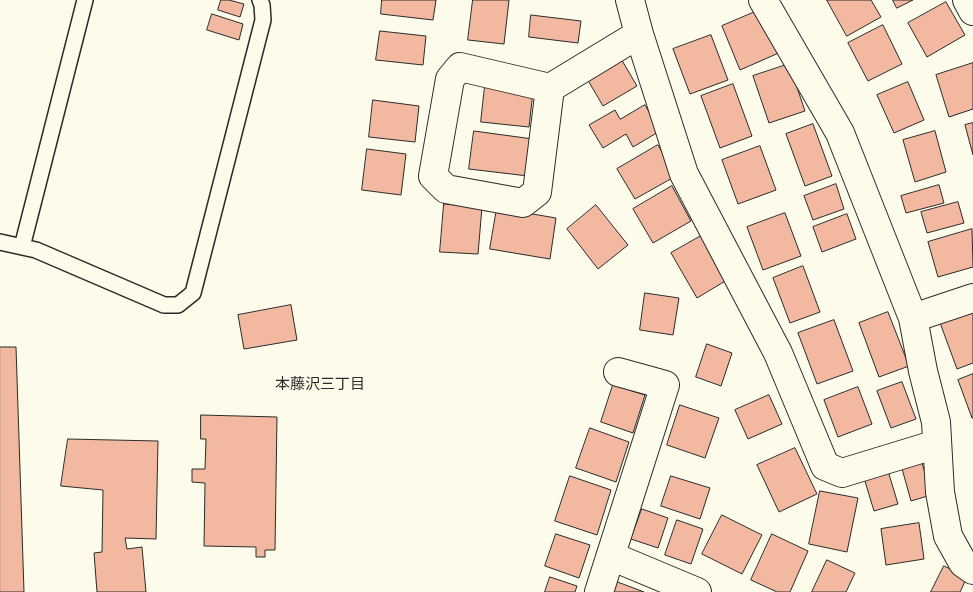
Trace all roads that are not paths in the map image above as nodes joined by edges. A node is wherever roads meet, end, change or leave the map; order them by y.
1 (84, 0) edge
2 (260, 0) edge
3 (630, 0) edge
4 (764, 0) edge
5 (967, 0) edge
6 (973, 10) edge
7 (639, 34) junction
8 (550, 88) junction
9 (0, 242) edge
10 (22, 247) junction
11 (973, 298) edge
12 (913, 318) junction
13 (618, 372) dead end
14 (937, 444) junction
15 (611, 556) junction
16 (973, 570) edge
17 (599, 592) edge
18 (697, 592) edge

1 - 10 lane
2 - 10 lane
3 - 7 street
4 - 12 street
5 - 6 street
7 - 8 street
7 - 14 street
8 - 8 street
9 - 10 lane
11 - 12 street
12 - 14 street
13 - 15 street
14 - 16 street
15 - 17 street
15 - 18 street

